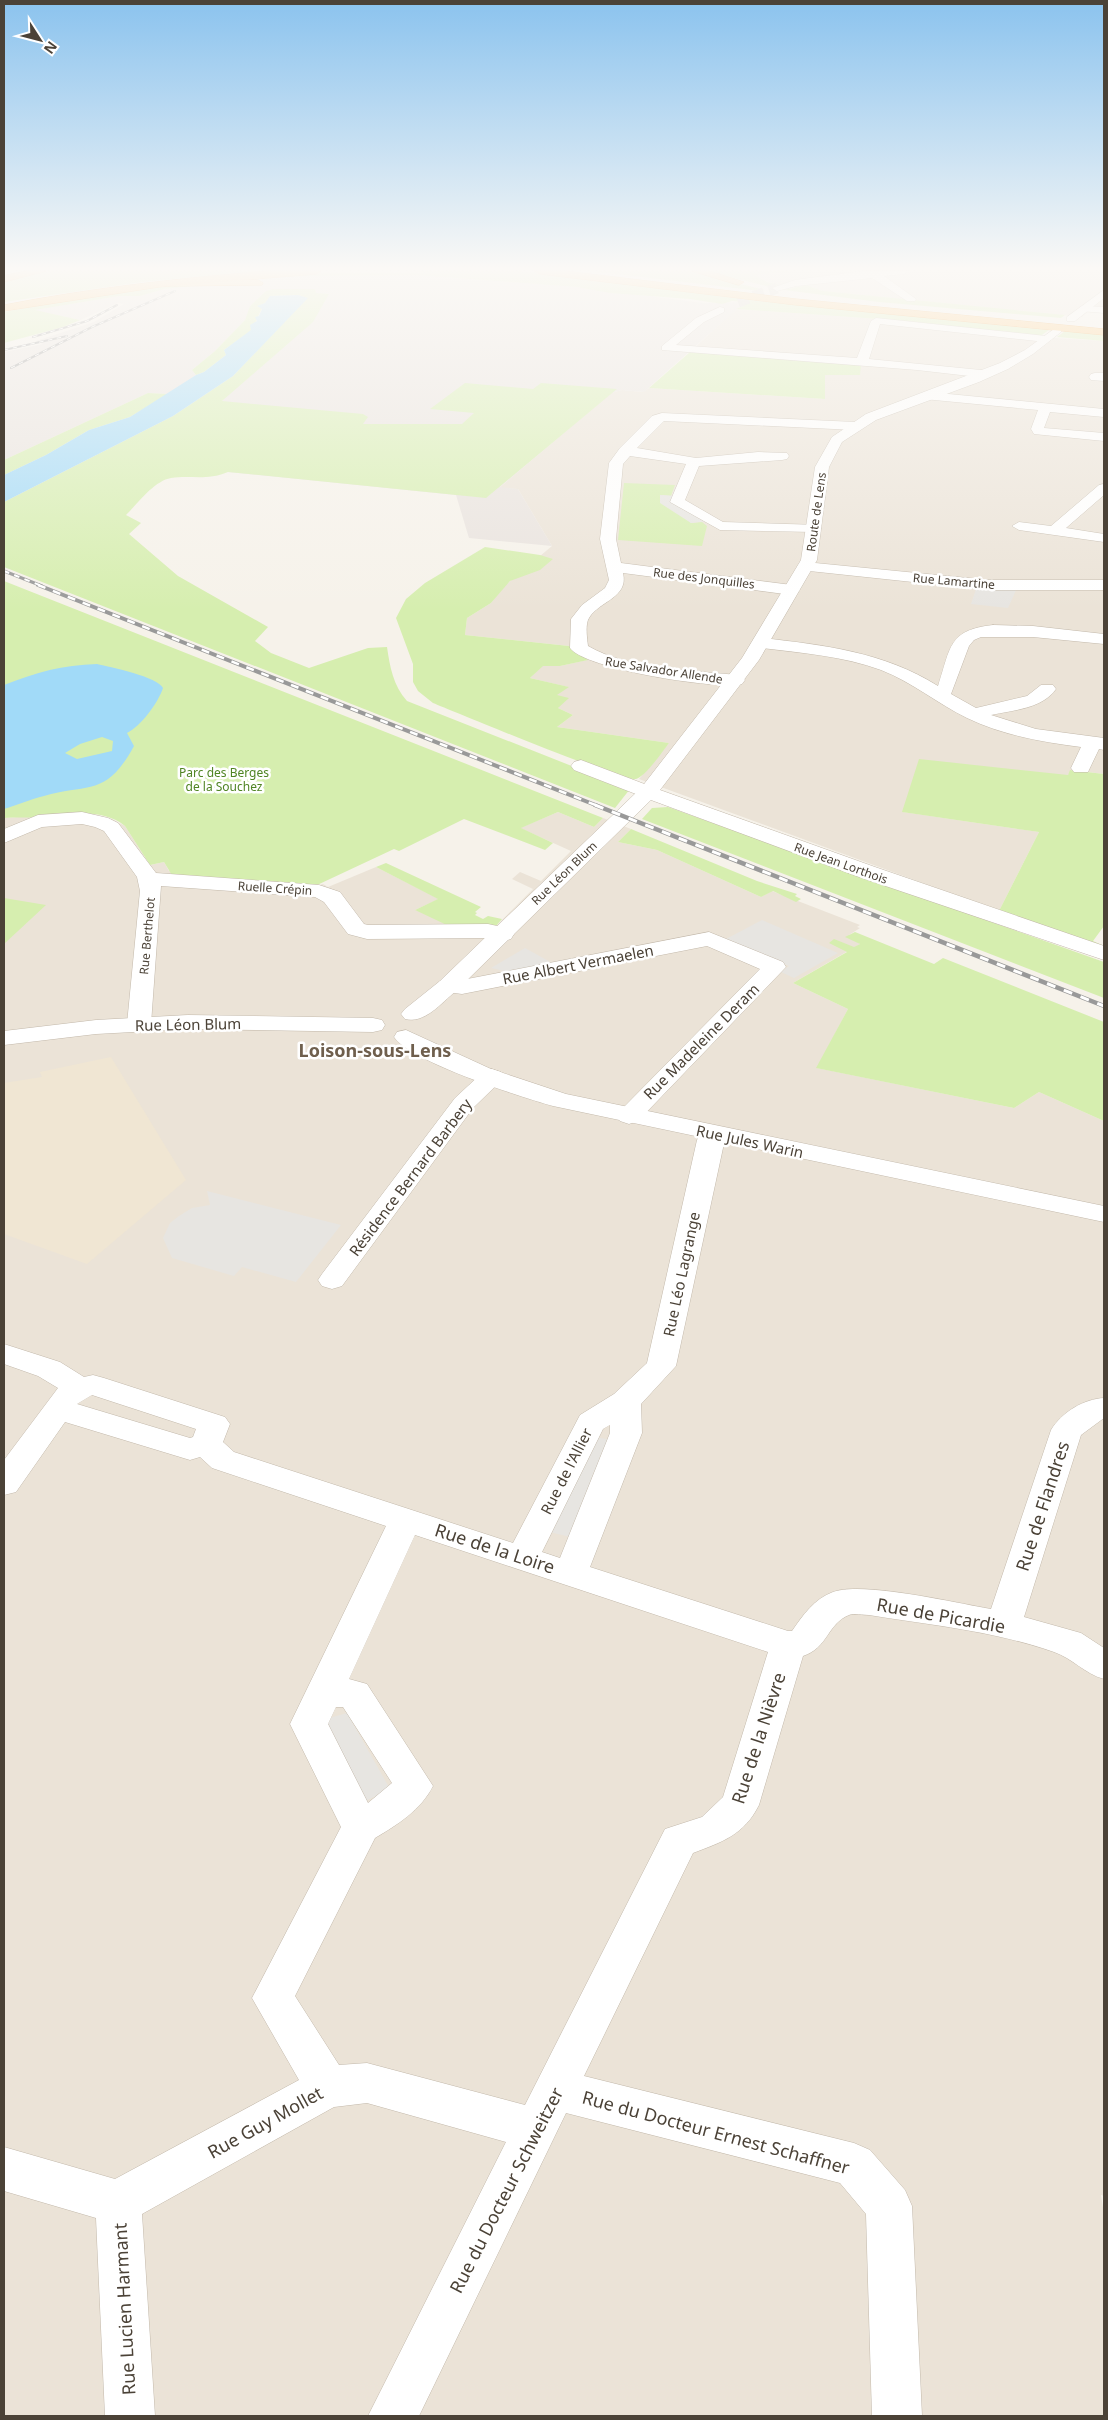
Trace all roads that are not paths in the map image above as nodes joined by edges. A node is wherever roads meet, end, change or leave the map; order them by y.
1 (961, 384) edge
2 (928, 396) junction
3 (1045, 408) junction
4 (1104, 413) edge
5 (855, 426) junction
6 (1104, 437) edge
7 (625, 451) junction
8 (782, 456) dead end
9 (696, 462) junction
10 (1104, 488) edge
11 (1020, 526) dead end
12 (814, 528) junction
13 (1055, 530) junction
14 (1104, 538) edge
15 (615, 567) junction
16 (805, 568) junction
17 (1104, 585) edge
18 (792, 590) junction
19 (1104, 639) edge
20 (762, 643) junction
21 (952, 674) junction
22 (907, 675) junction
23 (736, 680) junction
24 (1047, 689) dead end
25 (941, 694) junction
26 (972, 714) junction
27 (1098, 744) edge
28 (581, 766) dead end
29 (1081, 768) dead end
30 (648, 792) junction
31 (4, 837) edge
32 (149, 881) junction
33 (503, 934) junction
34 (1104, 953) edge
35 (775, 967) joint
36 (448, 986) junction
37 (139, 1024) junction
38 (409, 1026) junction
39 (4, 1038) edge
40 (492, 1078) junction
41 (629, 1116) junction
42 (713, 1134) junction
43 (1104, 1214) edge
44 (332, 1280) dead end
45 (4, 1354) edge
46 (80, 1388) junction
47 (625, 1401) junction
48 (1104, 1408) edge
49 (58, 1409) junction
50 (206, 1445) junction
51 (4, 1484) edge
52 (406, 1519) junction
53 (522, 1557) junction
54 (571, 1573) junction
55 (1004, 1624) junction
56 (788, 1645) junction
57 (1104, 1665) edge
58 (325, 1692) junction
59 (361, 1827) junction
60 (618, 1963) joint
61 (328, 2087) junction
62 (546, 2109) junction
63 (4, 2169) edge
64 (118, 2202) junction
65 (130, 2416) edge
66 (393, 2416) edge
67 (897, 2416) edge

1 - 2 street, Route de Lens
2 - 3 street
2 - 5 street, Route de Lens
3 - 4 street
3 - 6 street
5 - 7 street, Rue Salvador Allende
5 - 12 street, Route de Lens
7 - 9 street
7 - 15 street, Rue Salvador Allende
8 - 9 street
9 - 12 street
10 - 13 street
11 - 13 street
12 - 16 street, Route de Lens
13 - 14 street
15 - 18 street, Rue des Jonquilles
15 - 23 street, Rue Salvador Allende
16 - 17 street, Rue Lamartine
16 - 18 street, Route de Lens
18 - 20 street, Route de Lens
19 - 21 street
20 - 22 street
20 - 23 street, Route de Lens
21 - 22 street
21 - 25 street
22 - 25 street
23 - 30 street, Route de Lens
24 - 26 street
25 - 26 street
26 - 27 street
27 - 29 street
28 - 30 street, Rue Jean Lorthois
30 - 33 street, Rue Léon Blum
30 - 34 street, Rue Jean Lorthois
31 - 32 street, Rue Berthelot
32 - 33 street, Ruelle Crépin
32 - 37 street, Rue Berthelot
33 - 36 street, Rue Léon Blum
35 - 36 street, Rue Albert Vermaelen
35 - 41 street, Rue Madeleine Deram
36 - 38 street, Rue Léon Blum
37 - 38 street, Rue Léon Blum
37 - 39 street, Rue Léon Blum
38 - 40 street, Rue Jules Warin
40 - 41 street, Rue Jules Warin
40 - 44 street, Résidence Bernard Barbery
41 - 42 street, Rue Jules Warin
42 - 43 street, Rue Jules Warin
42 - 47 street, Rue Léo Lagrange
45 - 46 street
46 - 49 street
46 - 50 street
47 - 53 street, Rue de l'Allier
47 - 54 street
48 - 55 street, Rue de Flandres
49 - 50 street
49 - 51 street
50 - 52 street, Rue de la Loire
52 - 53 street, Rue de la Loire
52 - 58 street
53 - 54 street, Rue de la Loire
54 - 56 street, Rue de la Loire
55 - 56 street, Rue de Picardie
55 - 57 street, Rue de Picardie
56 - 60 street, Rue de la Nièvre
58 - 59 street
58 - 59 street
59 - 61 street
60 - 62 street, Rue du Docteur Schweitzer
61 - 62 street, Rue Guy Mollet
61 - 64 street, Rue Guy Mollet
62 - 66 street, Rue du Docteur Schweitzer
62 - 67 street, Rue du Docteur Ernest Schaffner
63 - 64 street
64 - 65 street, Rue Lucien Harmant

